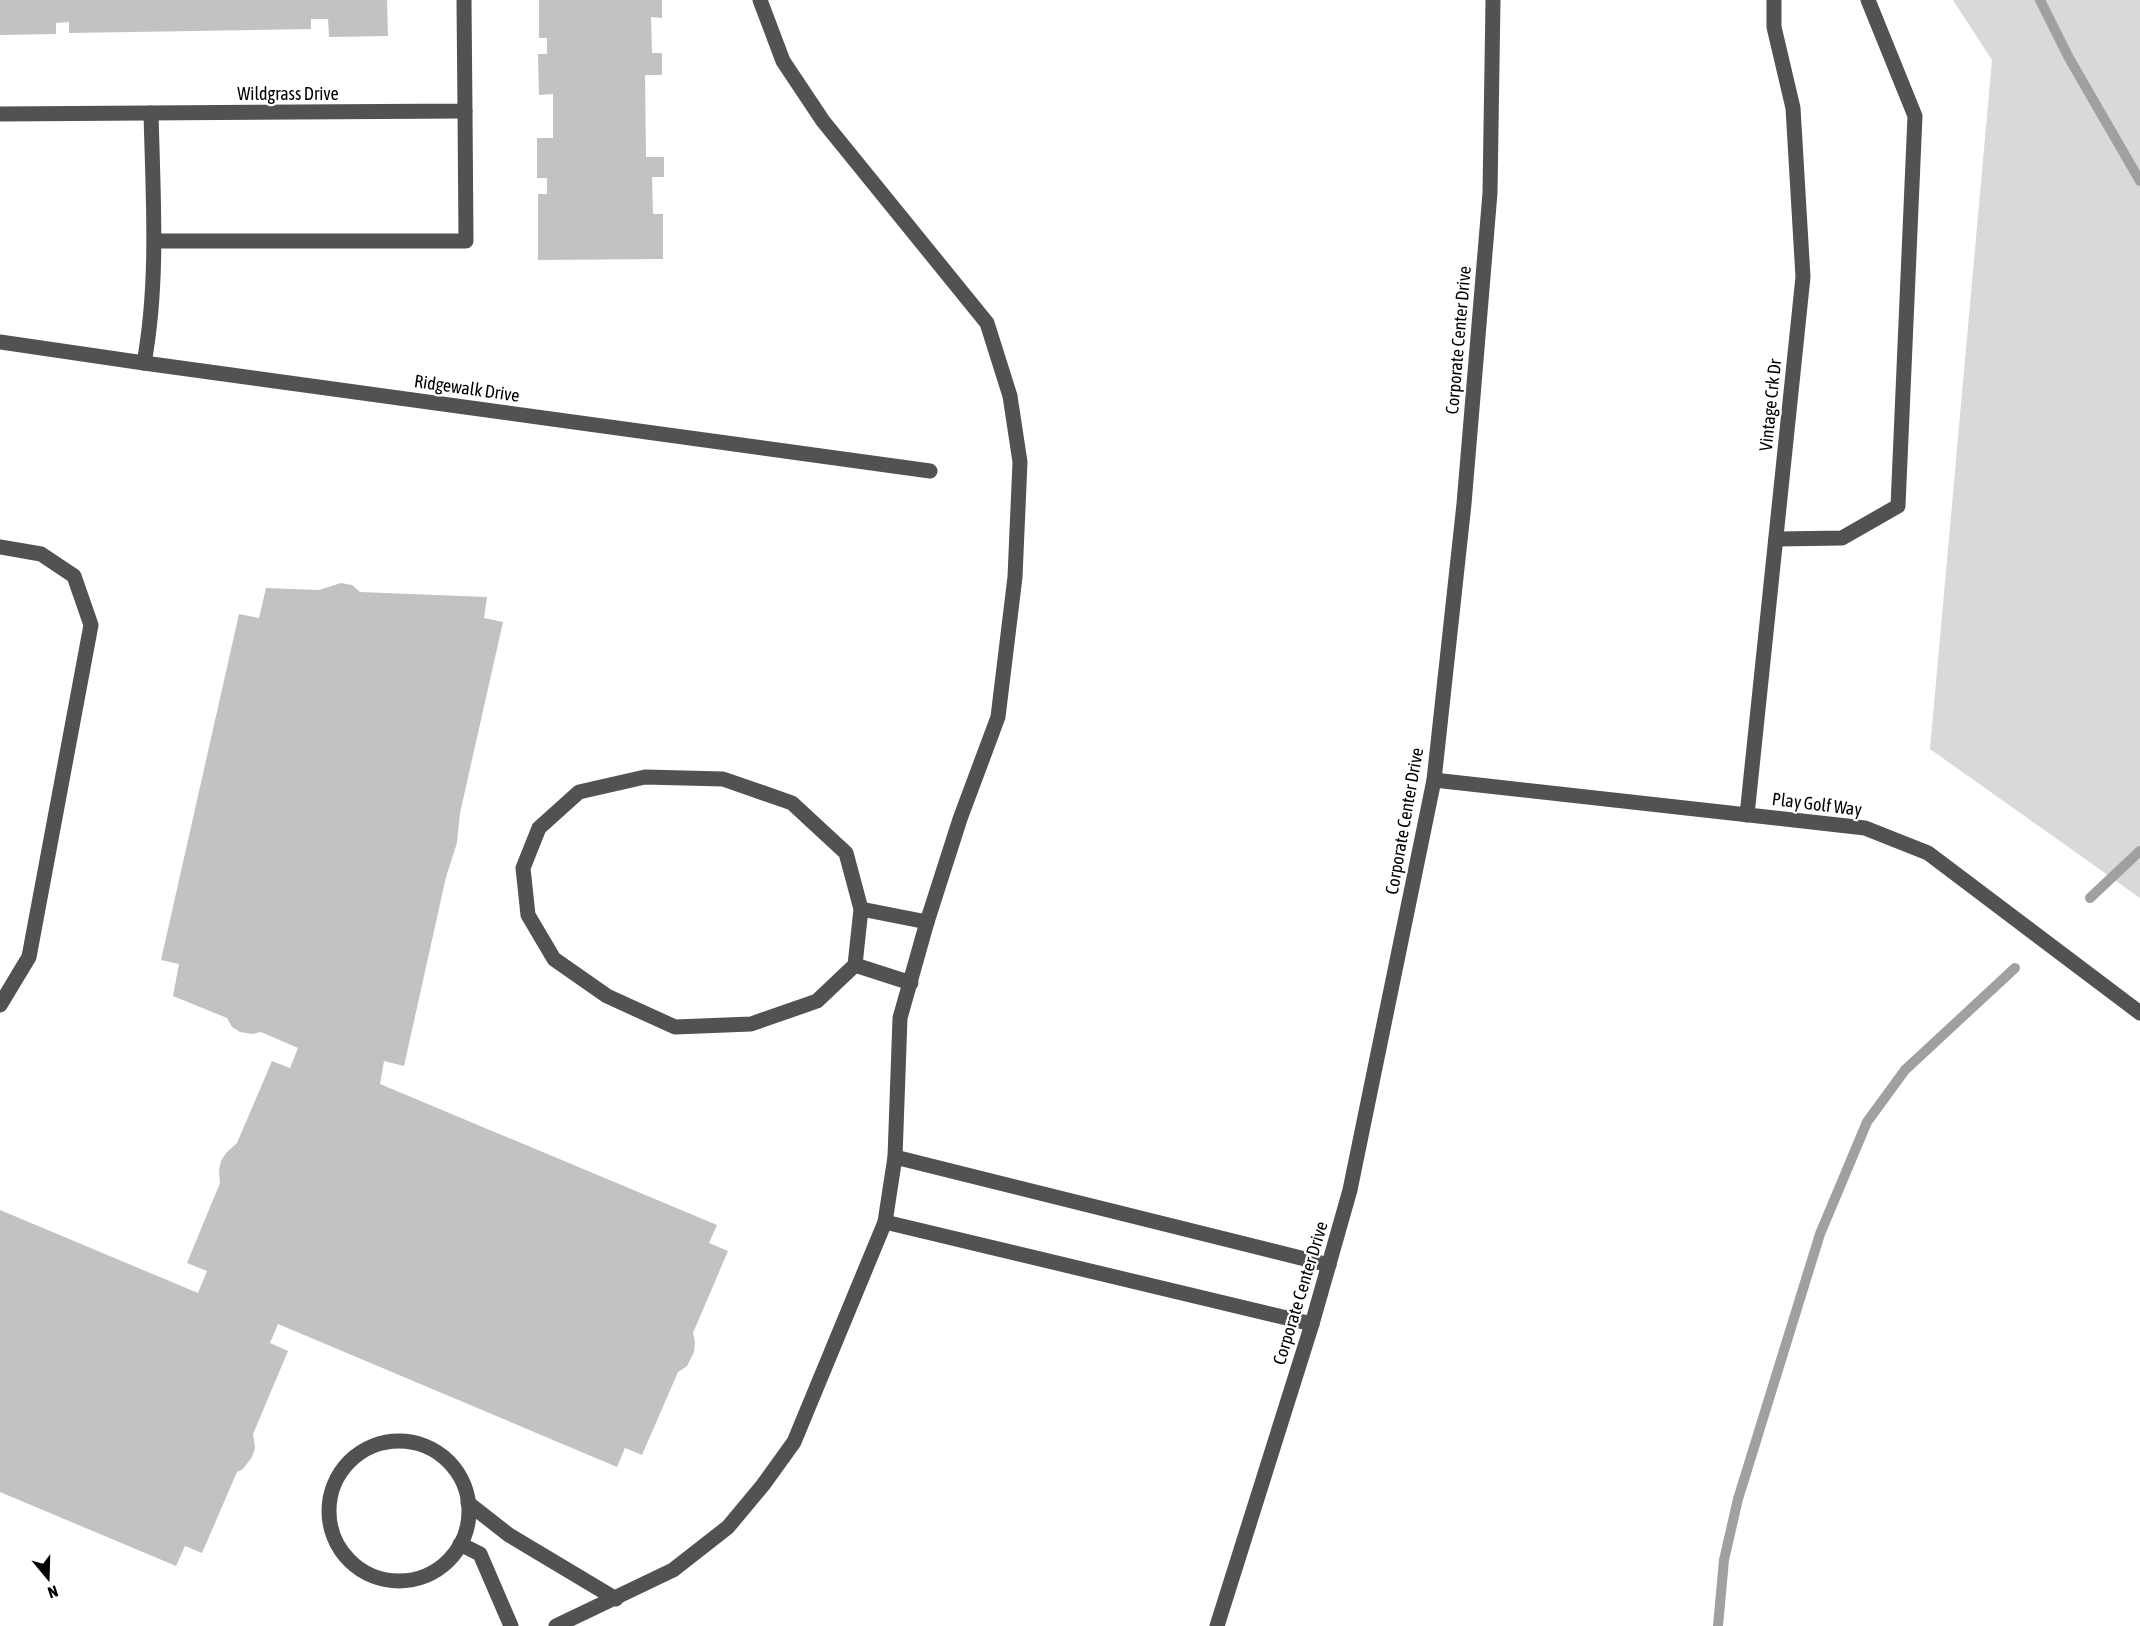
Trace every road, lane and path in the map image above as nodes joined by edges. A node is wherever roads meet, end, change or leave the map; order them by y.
1 (464, 0) edge
2 (760, 0) edge
3 (1493, 0) edge
4 (1774, 0) edge
5 (1868, 0) edge
6 (465, 111) junction
7 (151, 113) junction
8 (0, 114) edge
9 (154, 241) junction
10 (0, 342) edge
11 (144, 363) junction
12 (930, 471) dead end
13 (1776, 539) junction
14 (0, 547) edge
15 (1434, 780) junction
16 (1747, 815) junction
17 (861, 909) junction
18 (927, 922) junction
19 (855, 965) junction
20 (911, 984) junction
21 (0, 1005) edge
22 (2140, 1013) edge
23 (895, 1156) junction
24 (885, 1222) junction
25 (1329, 1265) junction
26 (1312, 1324) junction
27 (468, 1503) junction
28 (460, 1544) junction
29 (616, 1599) junction
30 (510, 1626) edge
31 (556, 1626) edge
32 (1217, 1626) edge

1 - 6 street
2 - 18 street
3 - 15 street, Corporate Center Drive
4 - 13 street, Vintage Crk Dr
5 - 13 street
6 - 7 street, Wildgrass Drive
6 - 9 street
7 - 8 street, Wildgrass Drive
7 - 9 street
9 - 11 street
10 - 11 street, Ridgewalk Drive
11 - 12 street, Ridgewalk Drive
13 - 16 street, Vintage Crk Dr
14 - 21 street
15 - 16 street, Play Golf Way
15 - 25 street, Corporate Center Drive
16 - 22 street, Play Golf Way
17 - 18 street
17 - 19 street
17 - 19 street
18 - 20 street
19 - 20 street
20 - 23 street
23 - 24 street
23 - 25 street
24 - 26 street
24 - 29 street
25 - 26 street, Corporate Center Drive
26 - 32 street, Corporate Center Drive
27 - 28 street
27 - 28 street
27 - 29 street
28 - 30 street
29 - 31 street

